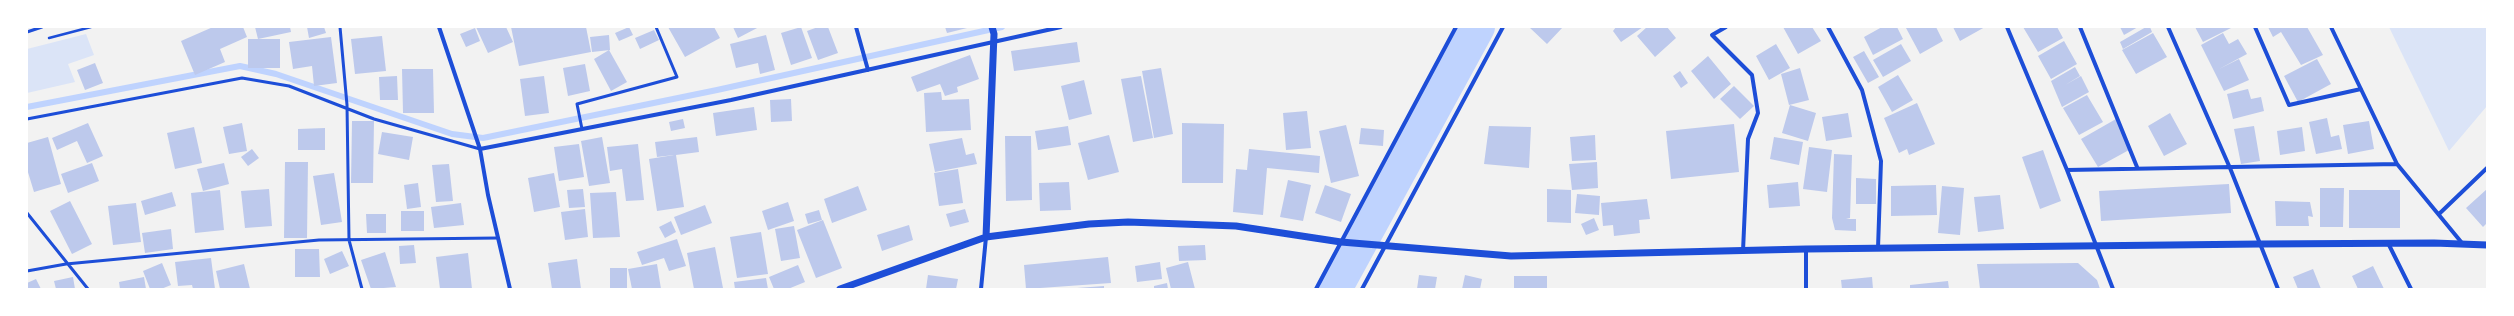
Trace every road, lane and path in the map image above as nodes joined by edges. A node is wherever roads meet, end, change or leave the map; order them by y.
1 (42, 27) edge
2 (91, 27) edge
3 (340, 27) edge
4 (439, 27) edge
5 (656, 27) edge
6 (856, 27) edge
7 (992, 27) edge
8 (1061, 27) edge
9 (1456, 27) edge
10 (1503, 27) edge
11 (1726, 27) edge
12 (1828, 27) edge
13 (2007, 27) edge
14 (2080, 27) edge
15 (2168, 27) edge
16 (2255, 27) edge
17 (2331, 27) edge
18 (27, 32) edge
19 (41, 40) dead end
20 (994, 41) junction
21 (868, 70) junction
22 (2361, 89) junction
23 (347, 106) junction
24 (27, 119) edge
25 (582, 129) junction
26 (480, 149) junction
27 (2397, 164) junction
28 (2138, 167) junction
29 (2230, 168) junction
30 (2487, 168) edge
31 (2067, 170) junction
32 (27, 213) edge
33 (2439, 214) junction
34 (986, 237) junction
35 (498, 238) junction
36 (349, 240) junction
37 (1341, 242) junction
38 (2388, 243) junction
39 (2462, 243) junction
40 (2260, 244) junction
41 (2487, 244) edge
42 (1385, 246) junction
43 (2098, 246) junction
44 (1878, 248) junction
45 (1806, 249) junction
46 (1743, 251) junction
47 (66, 264) junction
48 (27, 271) edge
49 (88, 289) edge
50 (362, 289) edge
51 (510, 289) edge
52 (840, 289) edge
53 (981, 289) edge
54 (1316, 289) edge
55 (1362, 289) edge
56 (1806, 289) edge
57 (2113, 289) edge
58 (2278, 289) edge
59 (2411, 289) edge

1 - 18 lane
2 - 19 path
3 - 23 lane
4 - 26 street
5 - 25 lane
6 - 21 street
7 - 20 street
8 - 20 street
9 - 37 street
10 - 42 street
11 - 46 street
12 - 44 street
13 - 31 street
14 - 28 street
15 - 29 street
16 - 22 street
17 - 22 street
20 - 21 street
20 - 34 street
21 - 25 street
22 - 27 street
23 - 24 lane
23 - 26 lane
23 - 36 lane
25 - 26 street
26 - 35 street
27 - 29 street
27 - 33 street
28 - 29 street
28 - 31 street
29 - 40 street
30 - 33 street
31 - 43 street
32 - 47 lane
33 - 39 street
34 - 37 street
34 - 52 street
34 - 53 street
35 - 36 lane
35 - 51 street
36 - 47 lane
36 - 50 lane
37 - 42 street
37 - 54 street
38 - 39 street
38 - 40 street
38 - 59 street
39 - 41 street
40 - 43 street
40 - 58 street
42 - 46 street
42 - 55 street
43 - 44 street
43 - 57 street
44 - 45 street
45 - 46 street
45 - 56 street
47 - 48 lane
47 - 49 lane

